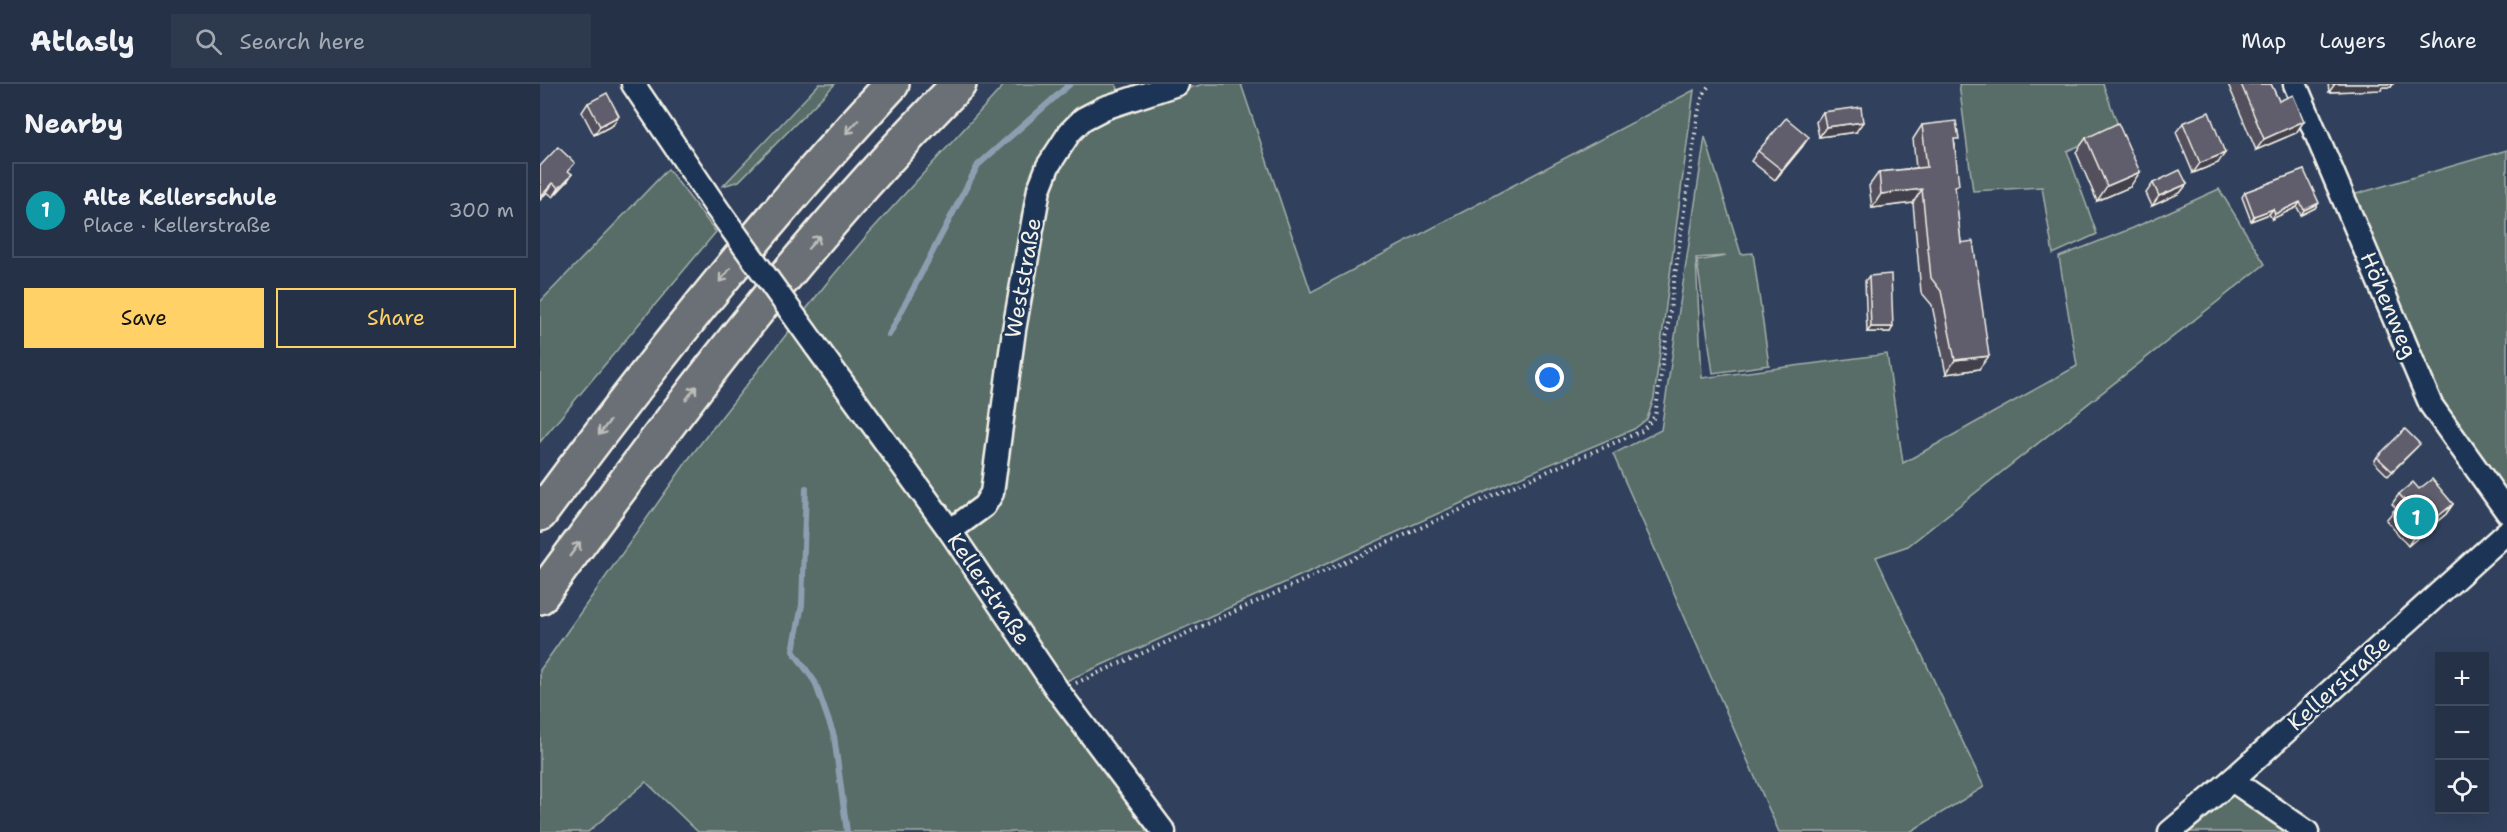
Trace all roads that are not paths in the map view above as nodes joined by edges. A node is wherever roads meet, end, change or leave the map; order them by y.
1 (633, 84) edge
2 (892, 84) edge
3 (959, 84) edge
4 (1177, 84) edge
5 (2295, 84) edge
6 (2507, 512) edge
7 (540, 514) edge
8 (950, 531) junction
9 (2507, 532) edge
10 (540, 597) edge
11 (2232, 780) junction
12 (1164, 832) edge
13 (2170, 832) edge
14 (2307, 832) edge

1 - 8 street, Kellerstraße, bridge
2 -> 7 highway
10 -> 3 highway
4 - 8 street, Weststraße
5 - 6 street, Höhenweg
8 - 12 street, Kellerstraße
9 - 11 street, Kellerstraße
11 - 13 street, Kellerstraße
11 - 14 street

